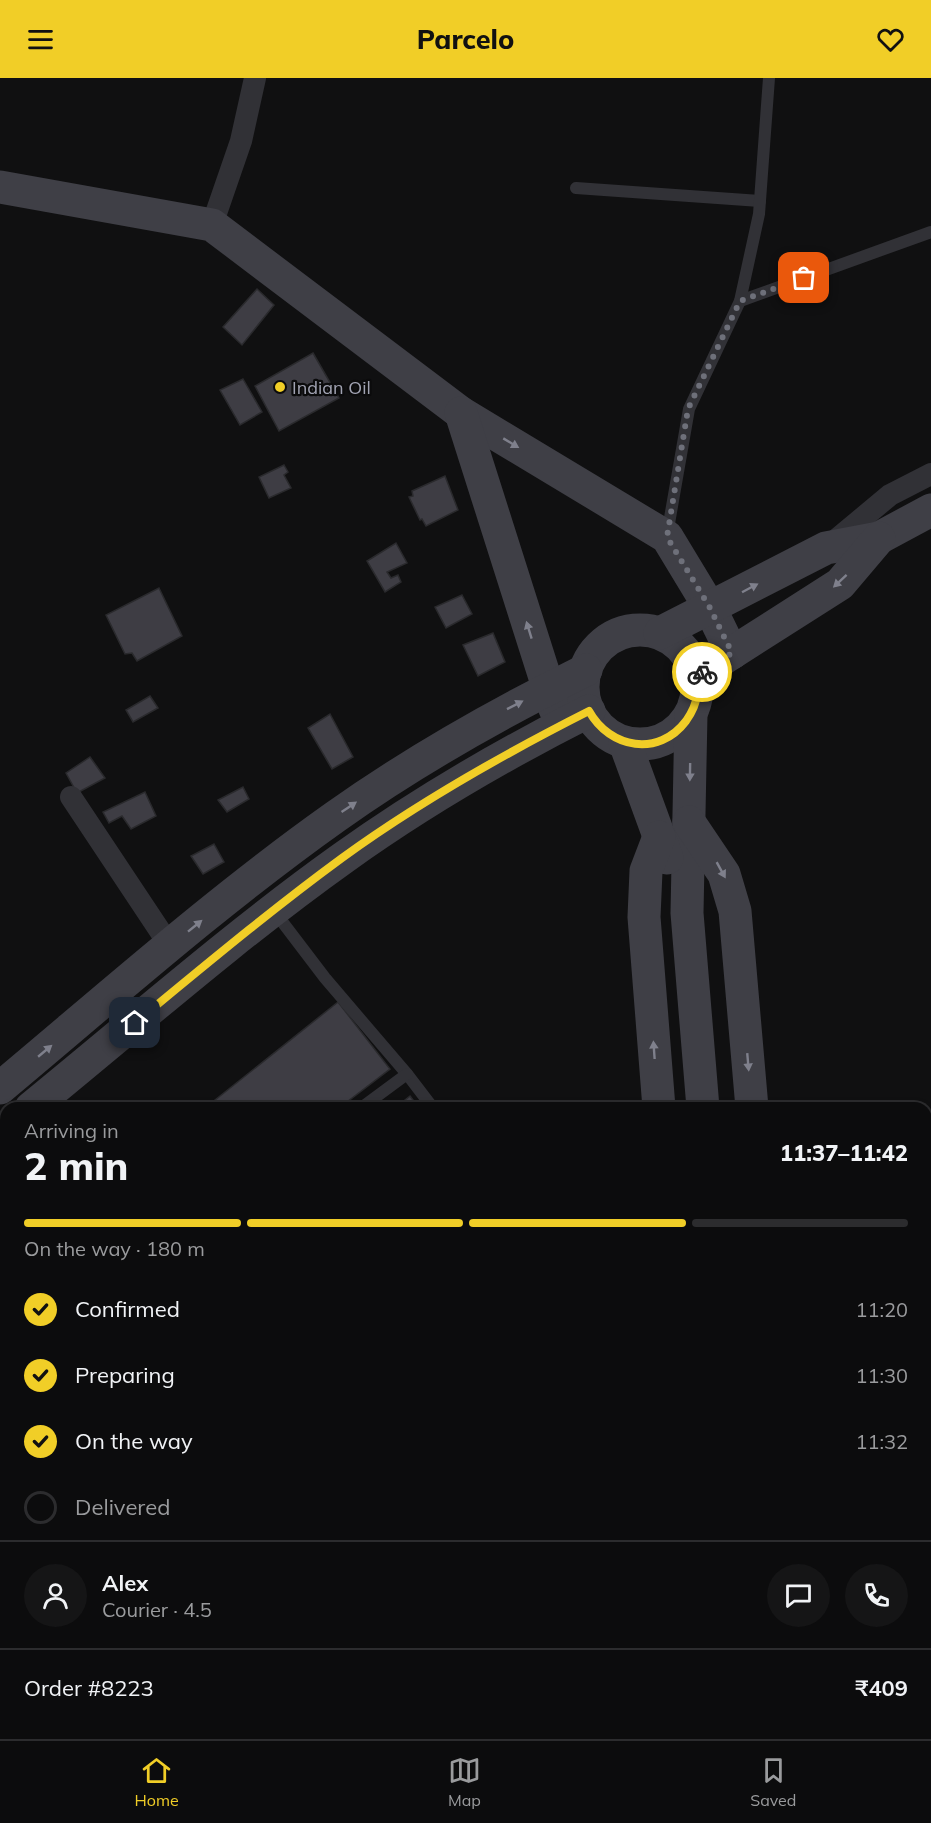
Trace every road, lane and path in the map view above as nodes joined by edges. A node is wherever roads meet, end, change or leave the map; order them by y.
1 (255, 78) edge
2 (769, 78) edge
3 (0, 187) edge
4 (576, 188) dead end
5 (760, 201) junction
6 (212, 225) junction
7 (931, 232) edge
8 (740, 301) junction
9 (461, 413) junction
10 (931, 474) edge
11 (931, 510) edge
12 (667, 537) junction
13 (879, 538) junction
14 (826, 548) junction
15 (710, 608) junction
16 (660, 633) junction
17 (732, 653) junction
18 (586, 670) junction
19 (696, 676) junction
20 (547, 689) junction
21 (691, 714) junction
22 (575, 718) junction
23 (625, 742) junction
24 (71, 796) dead end
25 (689, 822) junction
26 (659, 837) junction
27 (274, 910) junction
28 (687, 913) junction
29 (170, 946) junction
30 (407, 1074) junction
31 (0, 1088) edge
32 (38, 1102) edge
33 (369, 1102) edge
34 (428, 1102) edge
35 (659, 1102) edge
36 (703, 1102) edge
37 (751, 1102) edge

1 - 6 street
2 - 5 lane
3 - 6 street
4 - 5 lane
5 - 8 lane
6 - 9 street
7 - 8 lane
8 - 12 lane
9 -> 12 street
20 -> 9 street
10 - 14 street
11 - 13 street
12 - 15 street
13 - 14 street
13 -> 17 street
15 -> 14 street
15 - 16 street
15 - 17 street
16 - 18 street
16 - 19 street
17 - 19 street
18 - 20 street
18 - 22 street
19 - 21 street
20 - 22 street
29 -> 20 street
21 - 23 street
21 -> 25 street
22 - 23 street
22 - 27 street
23 - 26 street
24 - 29 street
25 - 28 street
25 -> 37 street
26 - 28 street
35 -> 26 street
27 - 30 lane
27 - 32 street
28 - 36 street
31 -> 29 street
30 - 33 lane
30 - 34 lane

